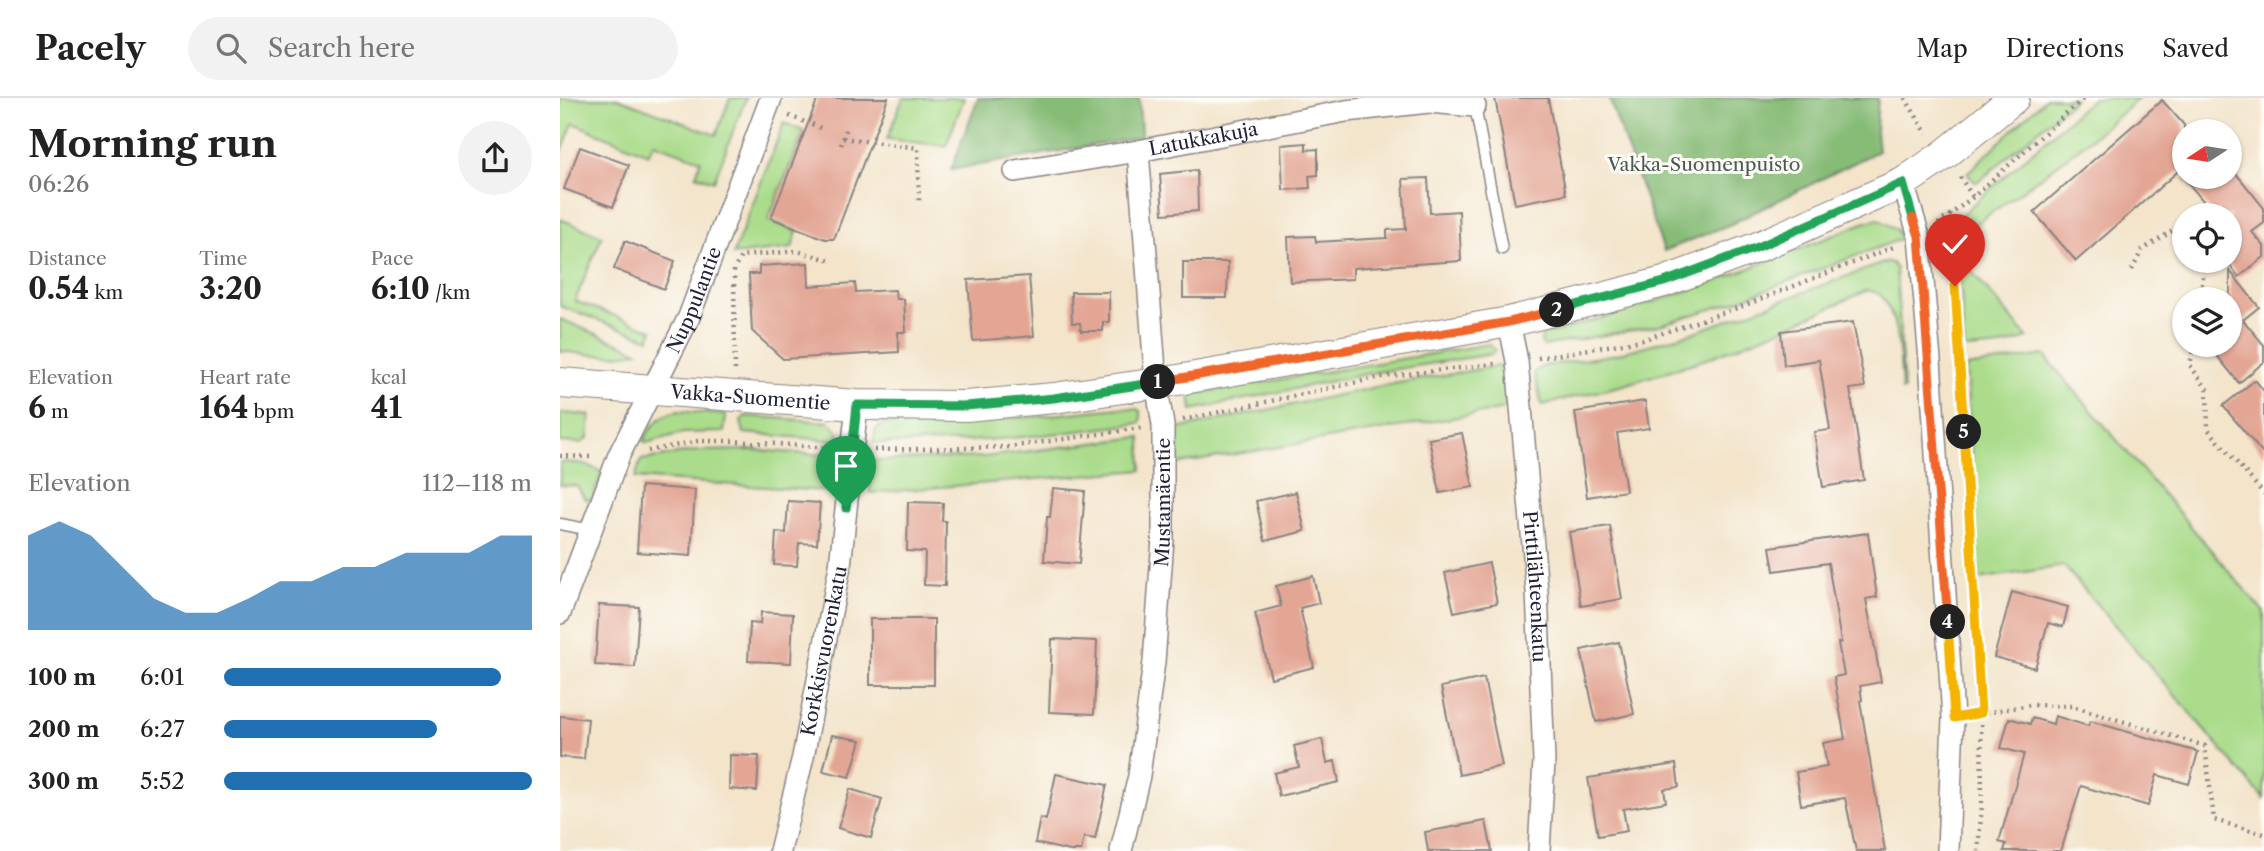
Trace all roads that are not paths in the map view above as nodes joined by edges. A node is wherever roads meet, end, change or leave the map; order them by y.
1 (771, 98) edge
2 (2014, 98) edge
3 (1475, 106) joint
4 (1138, 151) junction
5 (1015, 172) dead end
6 (1903, 183) junction
7 (1502, 249) dead end
8 (1509, 322) junction
9 (560, 383) edge
10 (1156, 383) junction
11 (650, 391) junction
12 (857, 405) junction
13 (560, 524) edge
14 (592, 530) junction
15 (560, 613) edge
16 (780, 851) edge
17 (1121, 851) edge
18 (1539, 851) edge
19 (1948, 851) edge

1 - 11 street, Nuppulantie
2 - 6 street, Vakka-Suomentie
3 - 4 street, Latukkakuja
3 - 7 lane
4 - 5 street, Latukkakuja
4 - 10 street, Mustamäentie
6 - 8 street, Vakka-Suomentie
6 - 19 street
8 - 10 street, Vakka-Suomentie
8 - 18 street, Pirttilähteenkatu
9 - 11 street, Vakka-Suomentie
10 - 12 street, Vakka-Suomentie
10 - 17 street, Mustamäentie
11 - 12 street, Vakka-Suomentie
11 - 14 street, Nuppulantie
12 - 16 street, Korkkisvuorenkatu
13 - 14 lane
14 - 15 street, Nuppulantie

